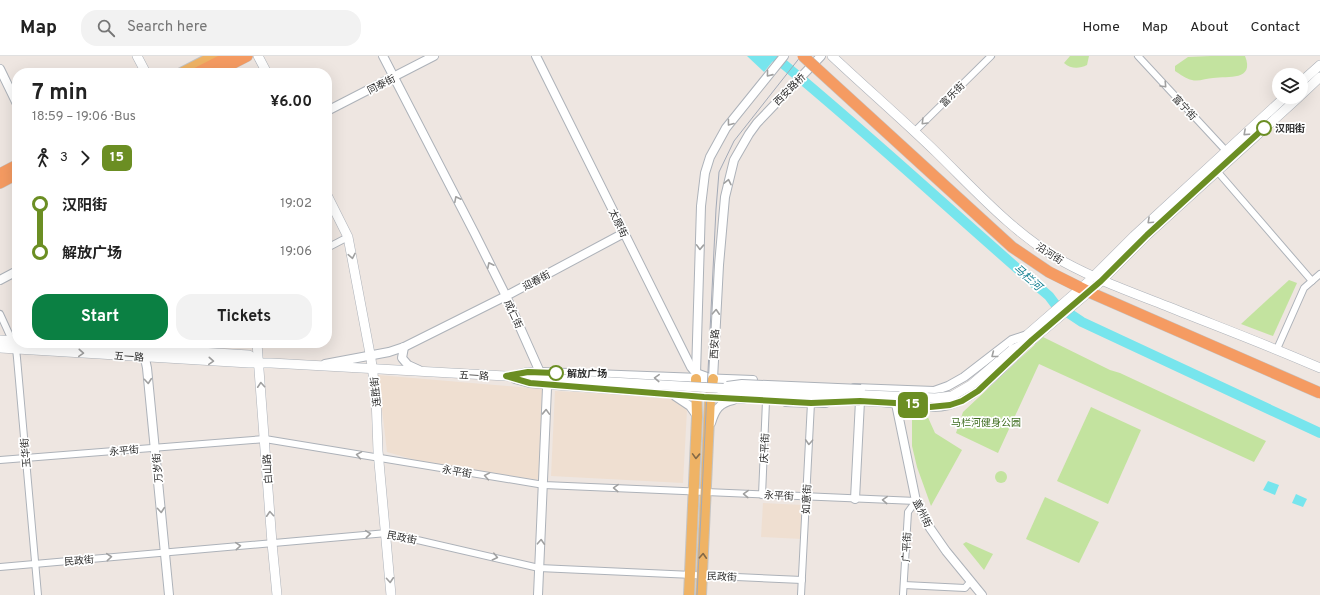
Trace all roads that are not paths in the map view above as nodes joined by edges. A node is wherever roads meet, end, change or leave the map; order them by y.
1 (137, 56) edge
2 (214, 56) edge
3 (230, 56) edge
4 (247, 56) edge
5 (258, 56) edge
6 (383, 56) edge
7 (434, 56) edge
8 (536, 56) edge
9 (784, 56) edge
10 (803, 56) edge
11 (813, 56) edge
12 (821, 56) edge
13 (832, 56) edge
14 (992, 56) edge
15 (1138, 56) edge
16 (1320, 65) edge
17 (143, 68) edge
18 (191, 68) edge
19 (207, 68) edge
20 (224, 68) edge
21 (264, 68) edge
22 (0, 69) edge
23 (1308, 76) edge
24 (1320, 77) edge
25 (394, 78) junction
26 (1308, 88) edge
27 (12, 94) edge
28 (1277, 104) edge
29 (1291, 104) edge
30 (772, 107) joint
31 (332, 109) edge
32 (914, 132) junction
33 (1226, 151) junction
34 (1232, 158) junction
35 (12, 168) edge
36 (1217, 171) junction
37 (0, 174) edge
38 (12, 177) edge
39 (0, 183) edge
40 (332, 207) edge
41 (624, 233) junction
42 (348, 236) junction
43 (332, 245) edge
44 (12, 274) edge
45 (1320, 274) edge
46 (0, 280) edge
47 (1095, 281) junction
48 (1312, 281) junction
49 (506, 296) junction
50 (0, 314) edge
51 (12, 337) edge
52 (1029, 338) junction
53 (0, 340) edge
54 (12, 342) edge
55 (12, 344) edge
56 (404, 347) junction
57 (0, 348) edge
58 (15, 348) edge
59 (106, 348) edge
60 (117, 348) edge
61 (258, 348) edge
62 (1277, 349) junction
63 (143, 350) edge
64 (371, 356) junction
65 (688, 361) junction
66 (259, 362) junction
67 (713, 362) junction
68 (314, 365) junction
69 (1320, 368) edge
70 (372, 369) junction
71 (423, 372) junction
72 (696, 376) junction
73 (543, 378) junction
74 (674, 378) junction
75 (743, 380) junction
76 (712, 388) junction
77 (1320, 388) edge
78 (861, 389) junction
79 (894, 390) junction
80 (1320, 393) edge
81 (664, 394) junction
82 (696, 396) junction
83 (737, 399) junction
84 (766, 400) junction
85 (860, 401) junction
86 (811, 403) junction
87 (895, 403) junction
88 (697, 417) junction
89 (708, 434) junction
90 (265, 439) junction
91 (155, 447) junction
92 (26, 458) junction
93 (379, 458) junction
94 (0, 460) edge
95 (544, 485) junction
96 (694, 492) junction
97 (706, 492) junction
98 (762, 495) junction
99 (806, 497) junction
100 (855, 499) junction
101 (916, 501) junction
102 (387, 533) junction
103 (272, 543) junction
104 (165, 552) junction
105 (35, 564) junction
106 (0, 567) edge
107 (539, 568) junction
108 (690, 575) junction
109 (702, 575) junction
110 (802, 580) junction
111 (970, 581) junction
112 (904, 585) junction
113 (38, 595) edge
114 (169, 595) edge
115 (277, 595) edge
116 (391, 595) edge
117 (538, 595) edge
118 (689, 595) edge
119 (701, 595) edge
120 (801, 595) edge
121 (903, 595) edge
122 (982, 595) edge

1 - 17 main road
2 - 18 main road
3 - 19 highway
4 - 20 highway
5 - 21 main road
6 - 25 street, 成仁街
7 - 25 street, 同泰街
8 - 41 street, 太原街
9 -> 72 street, 西安路
10 - 80 highway, bridge
11 - 77 highway, bridge
12 - 30 street, 西安路桥
13 - 32 main road, 沿河街
14 -> 32 street, 富乐街
15 -> 33 street, 富宁街
16 - 23 main road
22 - 27 street
24 - 26 main road
25 - 31 street, 同泰街
49 -> 25 street, 成仁街
28 -> 33 main road
29 - 34 main road
67 -> 30 street, 西安路
32 - 47 main road, 沿河街
33 - 34 street, 富宁街
33 -> 47 main road
34 - 36 main road
35 - 37 highway
36 - 47 main road
36 - 48 street
38 - 39 highway
40 - 42 main road, 连胜街
41 - 49 street, 迎春街
41 - 65 street, 太原街
42 - 43 street
42 -> 64 main road, 连胜街
44 - 46 street
45 - 48 street
47 - 52 main road, 五一路, bridge
47 - 62 main road, 沿河街
48 - 62 street
49 - 56 street, 迎春街
49 - 73 street, 成仁街
50 - 51 street, 玉华街
52 - 76 main road, 五一路, bridge
52 -> 79 street
52 - 87 street
53 - 54 main road, 五一路
55 - 57 main road, 五一路
56 - 64 street, 迎春街
56 - 71 street
58 - 92 street, 玉华街
59 -> 63 main road, 五一路
60 - 63 main road, 五一路
61 - 66 main road, 白山路
62 - 69 main road, 沿河街
63 - 66 main road, 五一路
63 -> 91 street, 万岁街
64 - 68 street, 迎春街
64 - 70 main road, 连胜街
65 - 72 street, 太原街
65 - 74 street
66 - 68 main road, 五一路
90 -> 66 main road, 白山路
67 - 75 street
67 - 76 street, 西安路
68 - 70 main road, 五一路
70 - 71 main road, 五一路
70 - 93 main road, 连胜街
71 - 73 main road, 五一路
72 - 74 street
72 - 76 street, 太原街
72 - 76 street
72 - 82 main road
74 -> 73 street
73 - 76 main road, 五一路, bridge
73 - 81 street
95 -> 73 street, 成仁街
75 - 76 street
75 - 78 street
76 - 78 street, bridge
76 - 82 street
76 - 83 street
76 - 85 street, bridge
76 - 89 main road, 西安路
78 - 79 street
79 - 87 street, 盖州街
81 - 82 street
81 - 88 street
82 - 88 main road
83 - 84 street
83 - 89 street
84 - 86 street
84 - 98 street, 庆平街
85 - 86 street
85 - 87 street
85 - 100 street
86 -> 99 street, 如意街
87 - 101 street, 盖州街
88 -> 96 main road
89 - 97 main road, 西安路
90 - 91 street, 永平街
93 -> 90 street, 永平街
103 -> 90 main road, 白山路
91 - 92 street, 永平街
91 -> 104 street, 万岁街
92 - 94 street, 永平街
92 - 105 street, 玉华街
95 -> 93 street, 永平街
93 - 102 main road, 连胜街
96 -> 95 street, 永平街
107 -> 95 street, 成仁街
96 - 97 street, 永平街
96 - 108 main road
98 -> 97 street, 永平街
109 -> 97 main road, 西安路
98 - 99 street, 永平街
99 - 100 street, 永平街
99 - 110 street, 如意街
101 -> 100 street, 永平街
101 - 111 street, 盖州街
101 - 112 street, 广平街
103 -> 102 street, 民政街
102 -> 107 street, 民政街
102 -> 116 main road, 连胜街
104 -> 103 street, 民政街
103 - 115 main road, 白山路
105 -> 104 street, 民政街
104 - 114 street, 万岁街
105 - 106 street, 民政街
105 - 113 street, 玉华街
107 - 108 street, 民政街
107 - 117 street, 成仁街
108 - 109 street, 民政街
108 - 118 main road
109 - 110 street, 民政街
109 - 119 main road, 西安路
110 - 120 street, 如意街
111 - 112 street
111 - 122 street, 盖州街
112 - 121 street, 广平街

